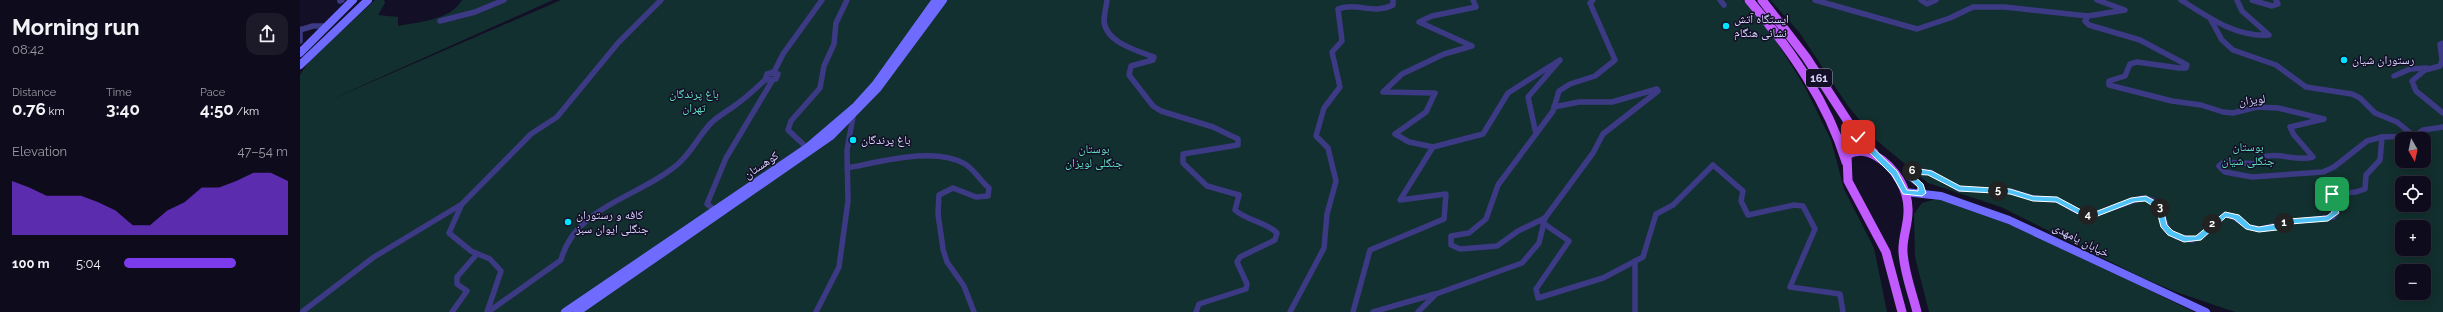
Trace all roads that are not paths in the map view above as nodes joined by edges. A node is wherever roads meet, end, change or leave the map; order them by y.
1 (353, 0) edge
2 (368, 0) edge
3 (504, 0) edge
4 (661, 0) edge
5 (822, 0) edge
6 (846, 0) edge
7 (936, 0) edge
8 (943, 0) edge
9 (1106, 0) edge
10 (1393, 0) edge
11 (1473, 0) edge
12 (1593, 0) edge
13 (1720, 0) edge
14 (1749, 0) edge
15 (1762, 0) edge
16 (1815, 0) edge
17 (1921, 0) edge
18 (1936, 0) edge
19 (2097, 0) edge
20 (2181, 0) edge
21 (2237, 0) edge
22 (2252, 0) edge
23 (2276, 0) edge
24 (1724, 5) dead end
25 (934, 9) junction
26 (2088, 16) junction
27 (2211, 20) junction
28 (440, 21) dead end
29 (325, 27) junction
30 (300, 30) edge
31 (337, 30) junction
32 (300, 41) edge
33 (2443, 43) edge
34 (300, 53) edge
35 (300, 65) edge
36 (2432, 68) junction
37 (774, 72) junction
38 (2394, 76) dead end
39 (765, 80) junction
40 (772, 81) junction
41 (1554, 107) junction
42 (2443, 113) edge
43 (853, 117) junction
44 (2443, 128) edge
45 (2409, 132) edge
46 (2420, 132) edge
47 (1536, 134) junction
48 (1858, 137) junction
49 (2382, 137) junction
50 (2395, 137) edge
51 (1839, 140) junction
52 (803, 144) dead end
53 (1433, 147) junction
54 (1877, 156) junction
55 (1846, 162) junction
56 (847, 168) junction
57 (1905, 192) junction
58 (1922, 193) junction
59 (1941, 196) junction
60 (462, 204) junction
61 (1908, 206) junction
62 (715, 210) junction
63 (1544, 220) junction
64 (477, 254) junction
65 (1635, 261) junction
66 (1436, 294) junction
67 (1422, 310) edge
68 (302, 312) edge
69 (452, 312) edge
70 (488, 312) edge
71 (565, 312) edge
72 (577, 312) edge
73 (816, 312) edge
74 (974, 312) edge
75 (1196, 312) edge
76 (1290, 312) edge
77 (1353, 312) edge
78 (1373, 312) edge
79 (1635, 312) edge
80 (1843, 312) edge
81 (1902, 312) edge
82 (1917, 312) edge
83 (2206, 312) edge

1 - 29 main road
2 - 31 main road
3 - 28 street
4 - 60 street
5 - 37 street
6 - 52 street
7 - 25 main road, کوهستان
8 - 25 main road, کوهستان
9 - 75 street
10 - 76 street
11 - 53 street
12 - 41 street
13 - 24 street
14 - 51 main road, 161
15 - 48 main road, 161
16 - 26 street
17 - 18 street
19 - 26 street
20 - 27 street
21 - 27 street
22 - 23 street
25 - 43 main road, کوهستان
25 - 62 main road, کوهستان
26 - 49 street, لویزان
27 - 45 street
29 - 30 street
29 - 31 main road
29 - 34 main road
30 - 32 street
31 - 35 main road
33 - 36 street
36 - 38 street
36 - 42 street
37 - 39 street
37 - 40 street
39 - 40 street
39 - 70 street
40 - 62 street
41 - 47 street
41 - 63 street
43 - 56 street
43 - 72 main road, کوهستان
44 - 46 street
47 - 53 street
47 - 63 street
48 - 51 main road
48 - 54 main road, 161
49 - 50 street
49 - 58 street
51 - 55 main road, 161
53 - 77 street
54 - 55 main road
54 - 57 main road
55 - 81 main road
56 - 73 street
56 - 74 street
57 - 58 main road
57 - 61 main road
58 - 59 main road
59 - 61 main road
59 - 83 main road, خیابان یامهدی
60 - 64 street
60 - 68 street
61 - 82 main road
62 - 71 main road, کوهستان
63 - 65 street
63 - 66 street
64 - 69 street
64 - 70 street
65 - 79 street
65 - 80 street
66 - 67 street
66 - 78 street

